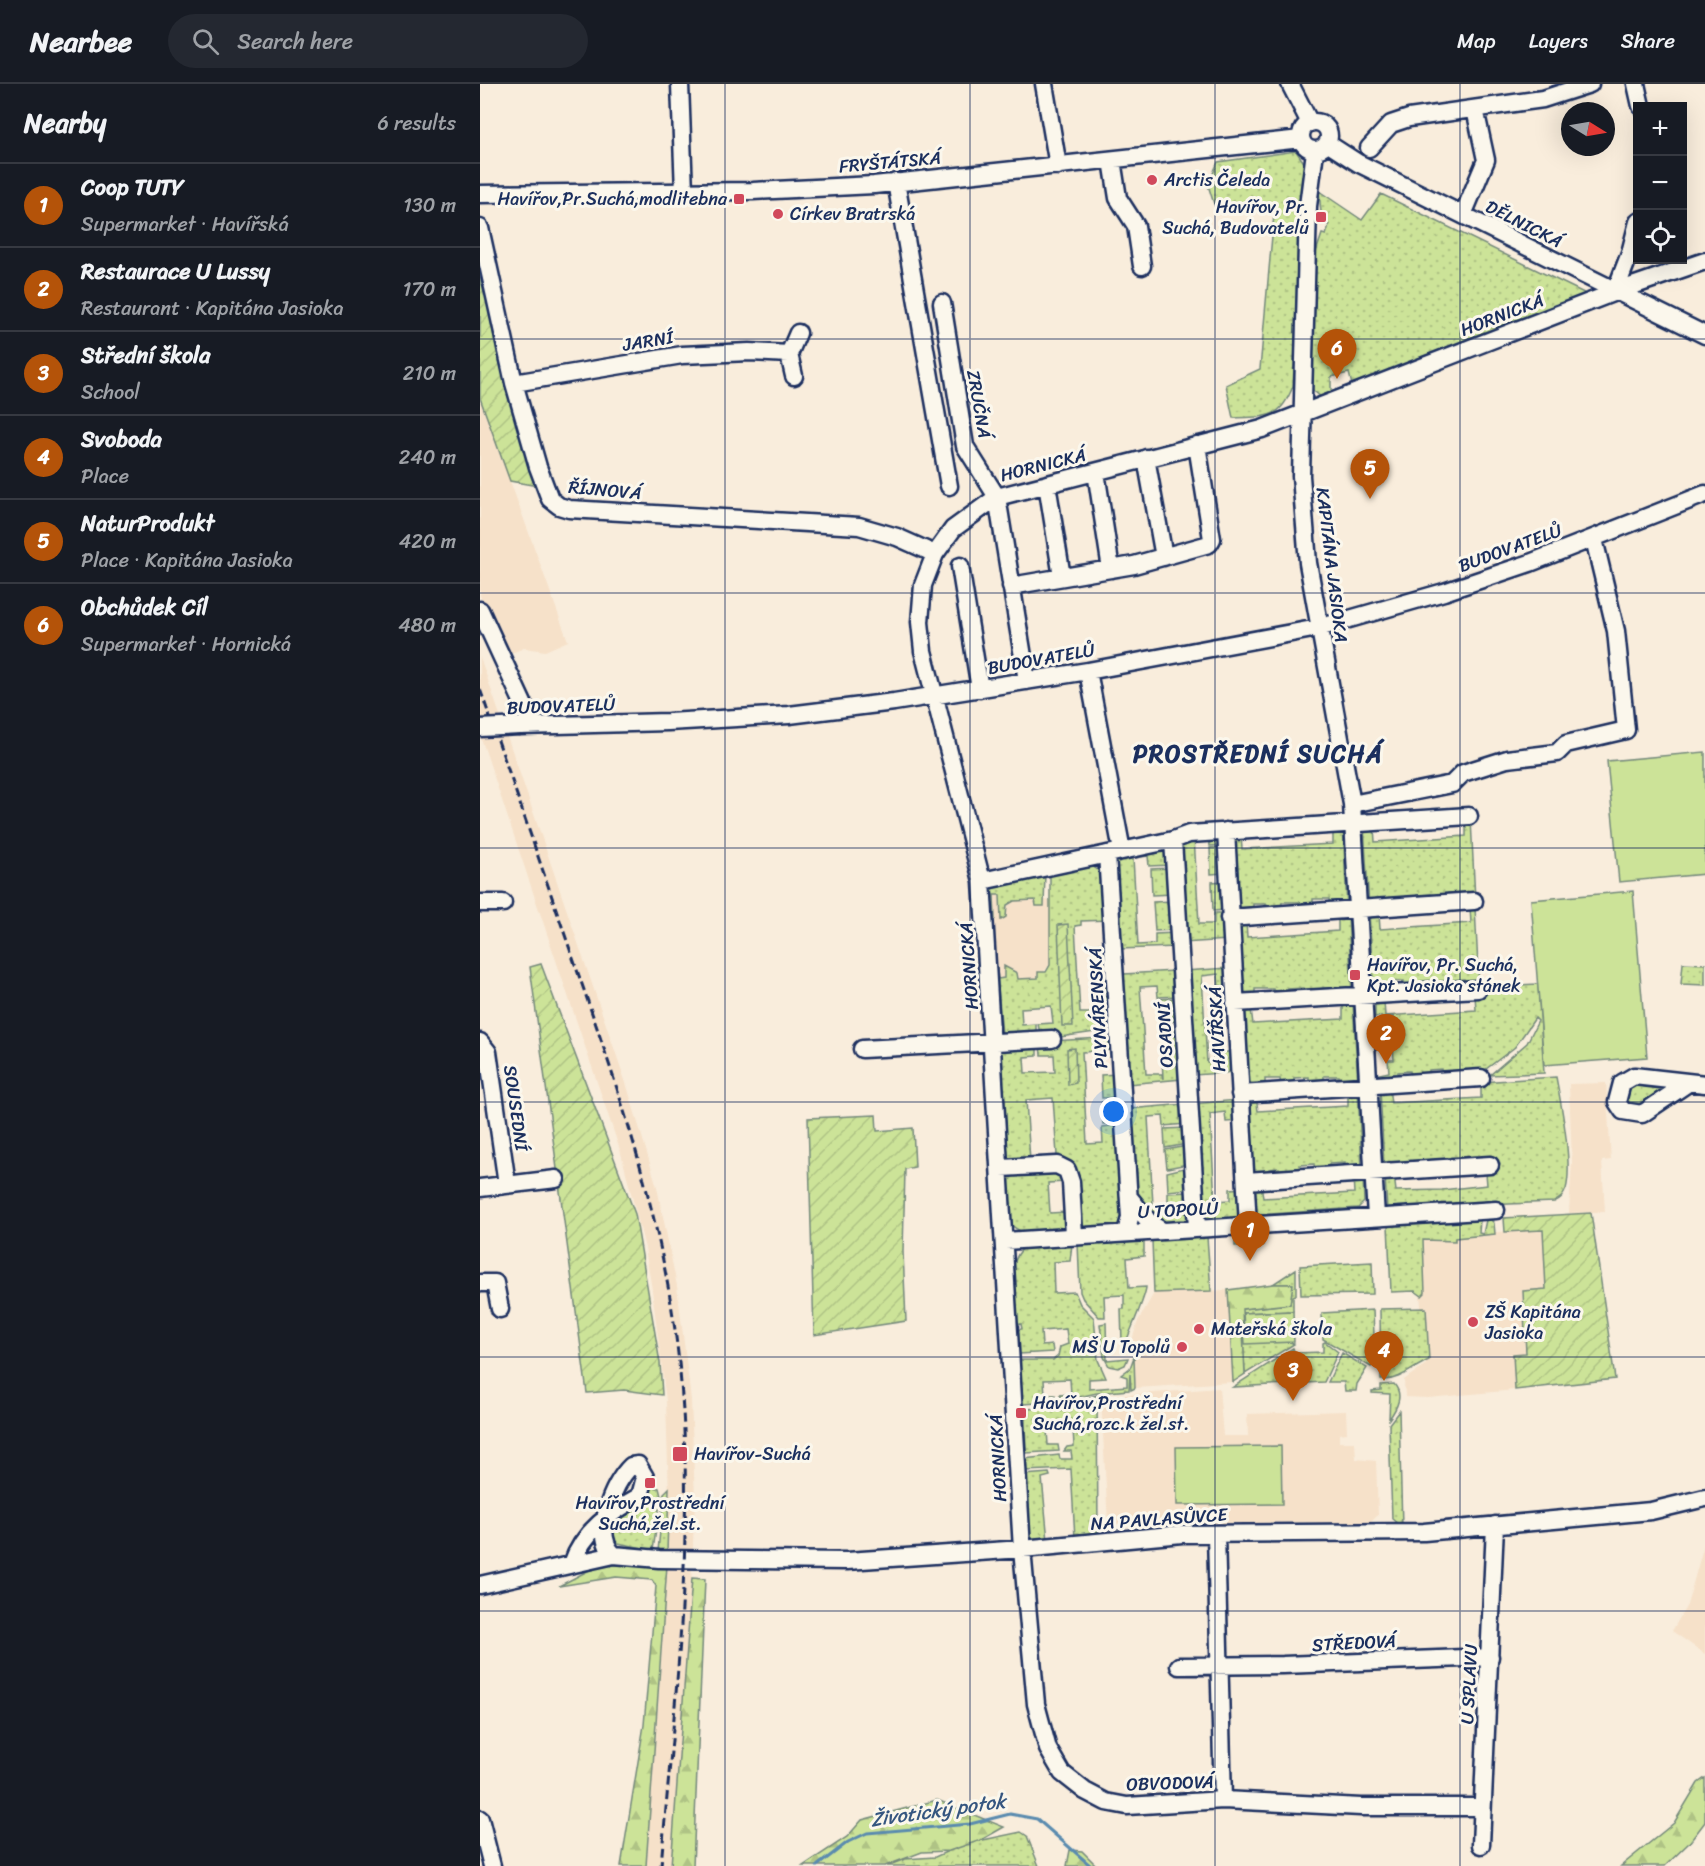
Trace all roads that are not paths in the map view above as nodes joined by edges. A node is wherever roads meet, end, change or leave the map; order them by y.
1 (680, 84) edge
2 (1044, 84) edge
3 (1290, 84) edge
4 (1590, 84) edge
5 (1636, 84) edge
6 (1640, 102) edge
7 (1475, 109) junction
8 (1310, 123) junction
9 (1301, 139) junction
10 (1321, 147) junction
11 (1369, 148) dead end
12 (1112, 160) junction
13 (1058, 166) junction
14 (896, 182) junction
15 (684, 192) junction
16 (480, 194) edge
17 (1462, 216) junction
18 (480, 228) edge
19 (1633, 241) edge
20 (1705, 261) edge
21 (1142, 266) dead end
22 (1615, 292) junction
23 (917, 302) junction
24 (798, 333) dead end
25 (1705, 335) edge
26 (789, 354) junction
27 (794, 376) dead end
28 (514, 383) junction
29 (1303, 413) junction
30 (1197, 445) junction
31 (1146, 458) junction
32 (1095, 472) junction
33 (1047, 484) junction
34 (949, 486) dead end
35 (1705, 494) edge
36 (997, 497) junction
37 (1593, 539) junction
38 (935, 554) junction
39 (1164, 557) junction
40 (960, 566) dead end
41 (1111, 569) junction
42 (1062, 578) junction
43 (1011, 586) junction
44 (480, 610) edge
45 (1318, 628) junction
46 (1088, 671) junction
47 (1027, 681) junction
48 (980, 689) junction
49 (935, 696) junction
50 (526, 725) junction
51 (480, 728) edge
52 (1352, 804) junction
53 (1469, 816) dead end
54 (1353, 823) junction
55 (1226, 831) junction
56 (1173, 840) junction
57 (1115, 852) junction
58 (982, 881) junction
59 (1474, 901) dead end
60 (480, 903) edge
61 (504, 903) dead end
62 (1358, 910) junction
63 (1230, 918) junction
64 (1478, 989) dead end
65 (1363, 997) junction
66 (1235, 1003) junction
67 (1052, 1039) dead end
68 (480, 1042) edge
69 (993, 1042) junction
70 (862, 1049) dead end
71 (1481, 1078) dead end
72 (1368, 1085) junction
73 (1240, 1094) junction
74 (1490, 1164) dead end
75 (1001, 1168) junction
76 (1374, 1172) junction
77 (556, 1179) dead end
78 (1246, 1181) junction
79 (507, 1184) junction
80 (480, 1188) edge
81 (1129, 1197) junction
82 (1496, 1210) dead end
83 (1376, 1217) junction
84 (1248, 1226) junction
85 (1197, 1228) junction
86 (1161, 1230) junction
87 (1126, 1232) junction
88 (1074, 1235) junction
89 (1005, 1241) junction
90 (480, 1283) edge
91 (500, 1309) dead end
92 (1705, 1498) edge
93 (1495, 1526) junction
94 (1216, 1534) junction
95 (1022, 1549) junction
96 (614, 1555) junction
97 (572, 1564) junction
98 (480, 1585) edge
99 (1490, 1656) junction
100 (1179, 1666) dead end
101 (1220, 1667) junction
102 (1223, 1800) junction
103 (1482, 1807) junction
104 (480, 1819) edge
105 (1481, 1845) dead end
106 (492, 1866) edge

1 - 15 street
2 - 13 street
3 - 8 street
4 - 7 street
5 - 6 street
7 - 11 street
7 - 17 street
8 - 9 street
8 - 10 street
9 - 10 street
9 - 12 street, FRYŠTÁTSKÁ
10 - 17 street, DĚLNICKÁ
10 - 29 street, KAPITÁNA JASIOKA
12 - 13 street, FRYŠTÁTSKÁ
12 - 21 street
13 - 14 street, FRYŠTÁTSKÁ
14 - 15 street, FRYŠTÁTSKÁ
14 - 23 street
15 - 16 street, FRYŠTÁTSKÁ
17 - 22 street, DĚLNICKÁ
18 - 28 street, ŘÍJNOVÁ
19 - 22 street
20 - 22 street, HORNICKÁ
22 - 25 street, DĚLNICKÁ
22 - 29 street, HORNICKÁ
23 - 34 street
23 - 36 street, ZRUČNÁ
24 - 26 street
26 - 27 street
26 - 28 street, JARNÍ
28 - 38 street, ŘÍJNOVÁ
29 - 30 street, HORNICKÁ
29 - 45 street, KAPITÁNA JASIOKA
30 - 31 street, HORNICKÁ
30 - 39 street
31 - 32 street, HORNICKÁ
31 - 39 street
32 - 33 street, HORNICKÁ
32 - 41 street
33 - 36 street, HORNICKÁ
33 - 42 street
35 - 37 street, BUDOVATELŮ
36 - 38 street, HORNICKÁ
36 - 43 street
37 - 45 street, BUDOVATELŮ
37 - 52 street
38 - 49 street, HORNICKÁ
39 - 41 street
40 - 48 street
41 - 42 street
42 - 43 street
43 - 47 street
44 - 50 street
45 - 46 street, BUDOVATELŮ
45 - 52 street, KAPITÁNA JASIOKA
46 - 47 street, BUDOVATELŮ
46 - 57 street, PLYNÁRENSKÁ
47 - 48 street, BUDOVATELŮ
48 - 49 street, BUDOVATELŮ
49 - 50 street, BUDOVATELŮ
49 - 58 street, HORNICKÁ
50 - 51 street, BUDOVATELŮ, bridge
52 - 54 street, KAPITÁNA JASIOKA
53 - 54 street
54 - 55 street
54 - 62 street, KAPITÁNA JASIOKA
55 - 56 street
55 - 63 street, HAVÍŘSKÁ
56 - 57 street
56 - 85 street, OSADNÍ
57 - 58 street
57 - 81 street, PLYNÁRENSKÁ
58 - 69 street, HORNICKÁ
59 - 62 street
60 - 61 street
62 - 63 street
62 - 65 street, KAPITÁNA JASIOKA
63 - 66 street, HAVÍŘSKÁ
64 - 65 street
65 - 66 street
65 - 72 street, KAPITÁNA JASIOKA
66 - 73 street, HAVÍŘSKÁ
67 - 69 street
68 - 79 street, SOUSEDNÍ
69 - 70 street
69 - 75 street, HORNICKÁ
71 - 72 street
72 - 73 street
72 - 76 street, KAPITÁNA JASIOKA
73 - 78 street, HAVÍŘSKÁ
74 - 76 street
75 - 88 street
75 - 89 street, HORNICKÁ
76 - 78 street
76 - 83 street, KAPITÁNA JASIOKA
77 - 79 street
78 - 84 street, HAVÍŘSKÁ
79 - 80 street
81 - 86 street
81 - 87 street, PLYNÁRENSKÁ
82 - 83 street, U TOPOLŮ
83 - 84 street, U TOPOLŮ
84 - 85 street, U TOPOLŮ
85 - 86 street, U TOPOLŮ
86 - 87 street, U TOPOLŮ
87 - 88 street, U TOPOLŮ
88 - 89 street, U TOPOLŮ
89 - 95 street, HORNICKÁ
90 - 91 street
92 - 93 street, NA PAVLASŮVCE
93 - 94 street, NA PAVLASŮVCE
93 - 99 street, U SPLAVU
94 - 95 street, NA PAVLASŮVCE
94 - 101 street
95 - 96 street, NA PAVLASŮVCE
95 - 102 street, OBVODOVÁ
96 - 97 street, NA PAVLASŮVCE
96 - 97 street
97 - 98 street
99 - 101 street, STŘEDOVÁ
99 - 103 street, U SPLAVU
100 - 101 street, STŘEDOVÁ
101 - 102 street
102 - 103 street, OBVODOVÁ
103 - 105 street, U SPLAVU
104 - 106 street

